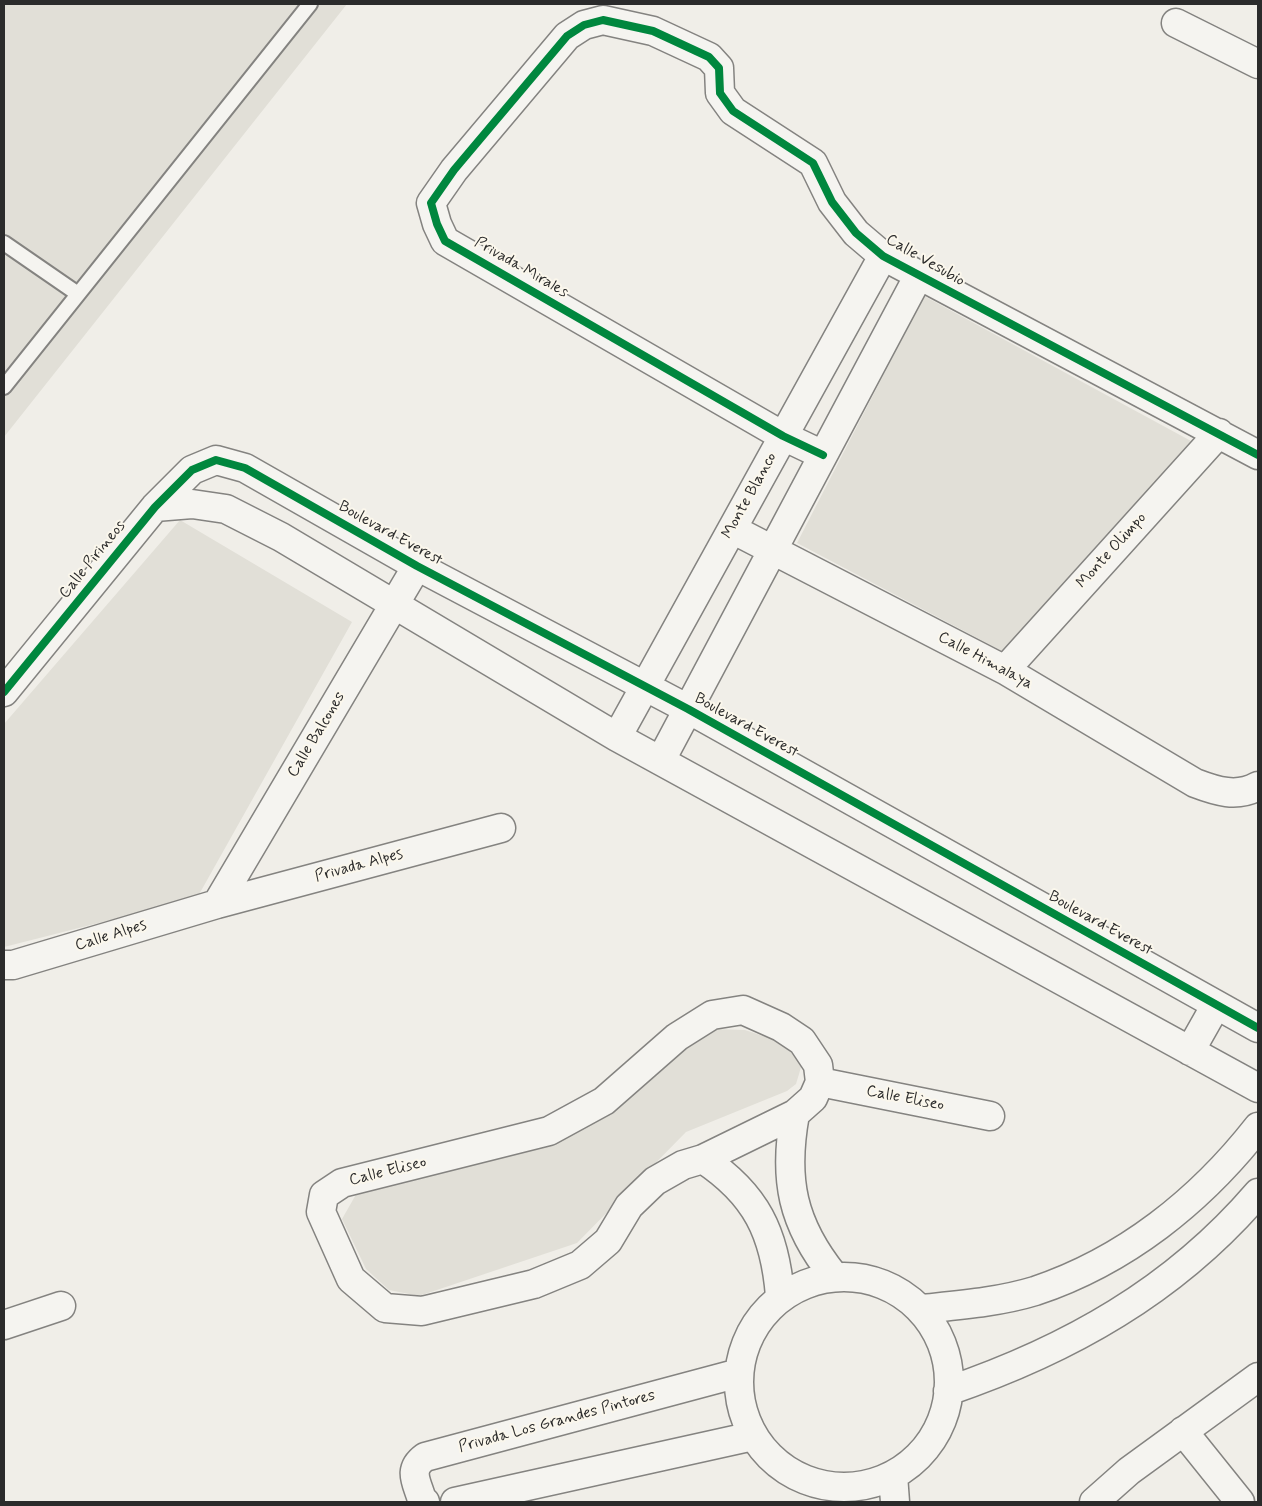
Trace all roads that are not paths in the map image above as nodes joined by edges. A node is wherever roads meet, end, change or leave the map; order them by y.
1 (310, 4) edge
2 (1176, 23) dead end
3 (584, 26) joint
4 (1258, 64) edge
5 (4, 243) edge
6 (883, 256) junction
7 (918, 275) junction
8 (78, 294) junction
9 (4, 387) edge
10 (1219, 433) junction
11 (784, 436) junction
12 (823, 455) junction
13 (1258, 455) edge
14 (216, 460) joint
15 (155, 507) junction
16 (732, 529) junction
17 (773, 550) junction
18 (417, 566) junction
19 (394, 605) junction
20 (1005, 670) junction
21 (644, 687) junction
22 (4, 692) edge
23 (688, 709) junction
24 (617, 737) junction
25 (661, 760) junction
26 (1247, 790) edge
27 (501, 828) dead end
28 (217, 904) junction
29 (4, 965) edge
30 (1216, 1005) junction
31 (1258, 1028) edge
32 (1190, 1051) junction
33 (820, 1082) junction
34 (1258, 1088) edge
35 (795, 1114) junction
36 (990, 1116) dead end
37 (1258, 1127) edge
38 (702, 1159) junction
39 (1258, 1193) edge
40 (834, 1276) junction
41 (780, 1296) junction
42 (61, 1306) dead end
43 (922, 1309) junction
44 (4, 1325) edge
45 (739, 1373) junction
46 (1258, 1377) edge
47 (948, 1391) junction
48 (1184, 1431) junction
49 (752, 1436) junction
50 (893, 1475) junction
51 (856, 1495) edge
52 (425, 1502) edge
53 (455, 1502) edge
54 (895, 1502) edge
55 (1094, 1502) edge
56 (1240, 1502) edge

1 - 8 lane
2 - 4 street
3 - 6 street, Calle Vesubio
3 - 11 street, Privada Mirales
5 - 8 lane
6 - 7 street, Calle Vesubio
6 - 11 street, Monte Blanco
7 - 10 street, Calle Vesubio
7 - 12 street
8 - 9 lane
10 - 13 street, Calle Vesubio
10 - 20 street, Monte Olimpo
11 - 12 street, Privada Mirales
11 - 16 street, Monte Blanco
12 - 17 street
14 - 15 street, Calle Pirineos
14 - 18 street, Boulevard Everest
15 - 19 street
15 - 22 street, Calle Pirineos
16 - 17 street, Calle Himalaya
16 - 21 street, Monte Blanco
17 - 20 street, Calle Himalaya
17 - 23 street
18 - 19 street, Calle Balcones
18 - 21 street, Boulevard Everest
19 - 24 street
19 - 28 street, Calle Balcones
20 - 26 street, Calle Himalaya
21 - 23 street, Boulevard Everest
21 - 24 street, Monte Blanco
23 - 25 street
23 - 30 street, Boulevard Everest
24 - 25 street
25 - 32 street
27 - 28 street, Privada Alpes
28 - 29 street, Calle Alpes
30 - 31 street, Boulevard Everest
30 - 32 street
32 - 34 street
33 - 35 street, Calle Eliseo
33 - 36 street, Calle Eliseo
33 - 38 street, Calle Eliseo
35 - 38 street, Calle Eliseo
35 - 40 street
37 - 43 street
38 - 41 street
39 - 47 street
40 - 41 street
40 - 43 street
41 - 45 street
42 - 44 street
43 - 47 street
45 - 49 street
45 - 52 street, Privada Los Grandes Pintores
46 - 48 street
47 - 50 street
48 - 55 street
48 - 56 street
49 - 51 street
49 - 53 street
50 - 51 street
50 - 54 street

